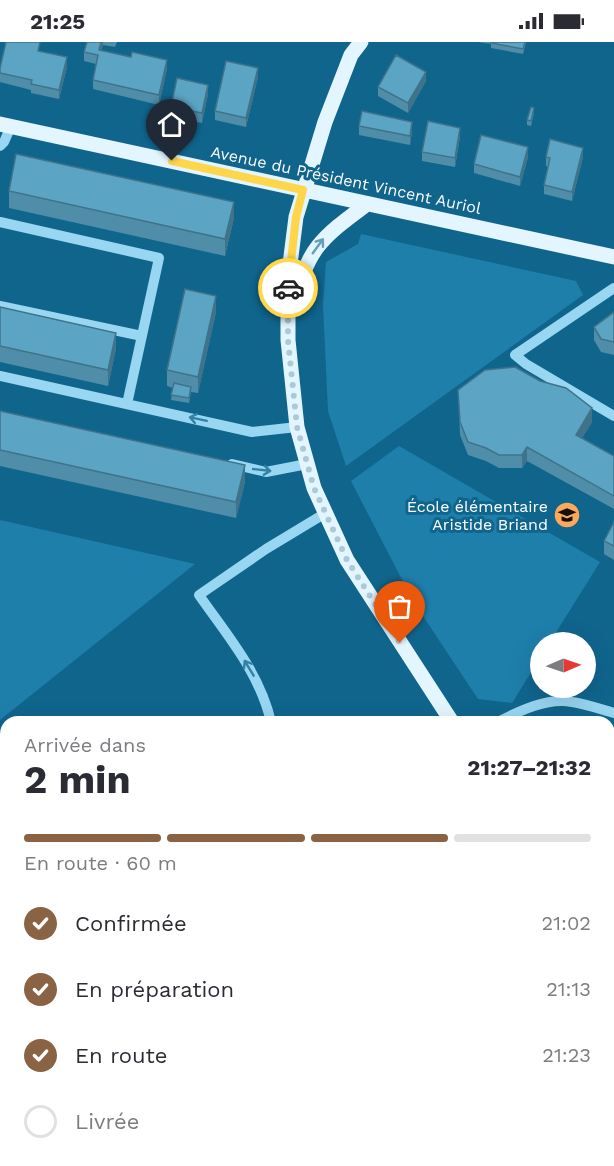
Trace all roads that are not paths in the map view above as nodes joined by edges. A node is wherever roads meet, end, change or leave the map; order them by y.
1 (361, 42) edge
2 (5, 125) edge
3 (0, 146) edge
4 (303, 190) junction
5 (367, 204) junction
6 (0, 222) edge
7 (614, 257) edge
8 (614, 288) edge
9 (0, 306) edge
10 (142, 336) junction
11 (288, 340) junction
12 (0, 376) edge
13 (127, 404) junction
14 (614, 416) edge
15 (297, 427) junction
16 (220, 462) edge
17 (306, 464) junction
18 (324, 514) junction
19 (614, 713) edge
20 (270, 716) edge
21 (448, 716) edge
22 (509, 716) edge

1 - 4 main road
2 - 3 street
2 - 4 main road, Avenue du Président Vincent Auriol
4 - 5 main road, Avenue du Président Vincent Auriol
4 - 11 main road
5 - 7 main road, Avenue du Président Vincent Auriol
11 -> 5 main road
6 - 10 street
8 - 14 street
9 - 10 street
10 - 13 street
11 - 15 main road
12 - 13 street
15 -> 13 street
15 - 17 main road
16 -> 17 street
17 - 18 main road
20 -> 18 street
18 - 21 main road
19 - 22 street

